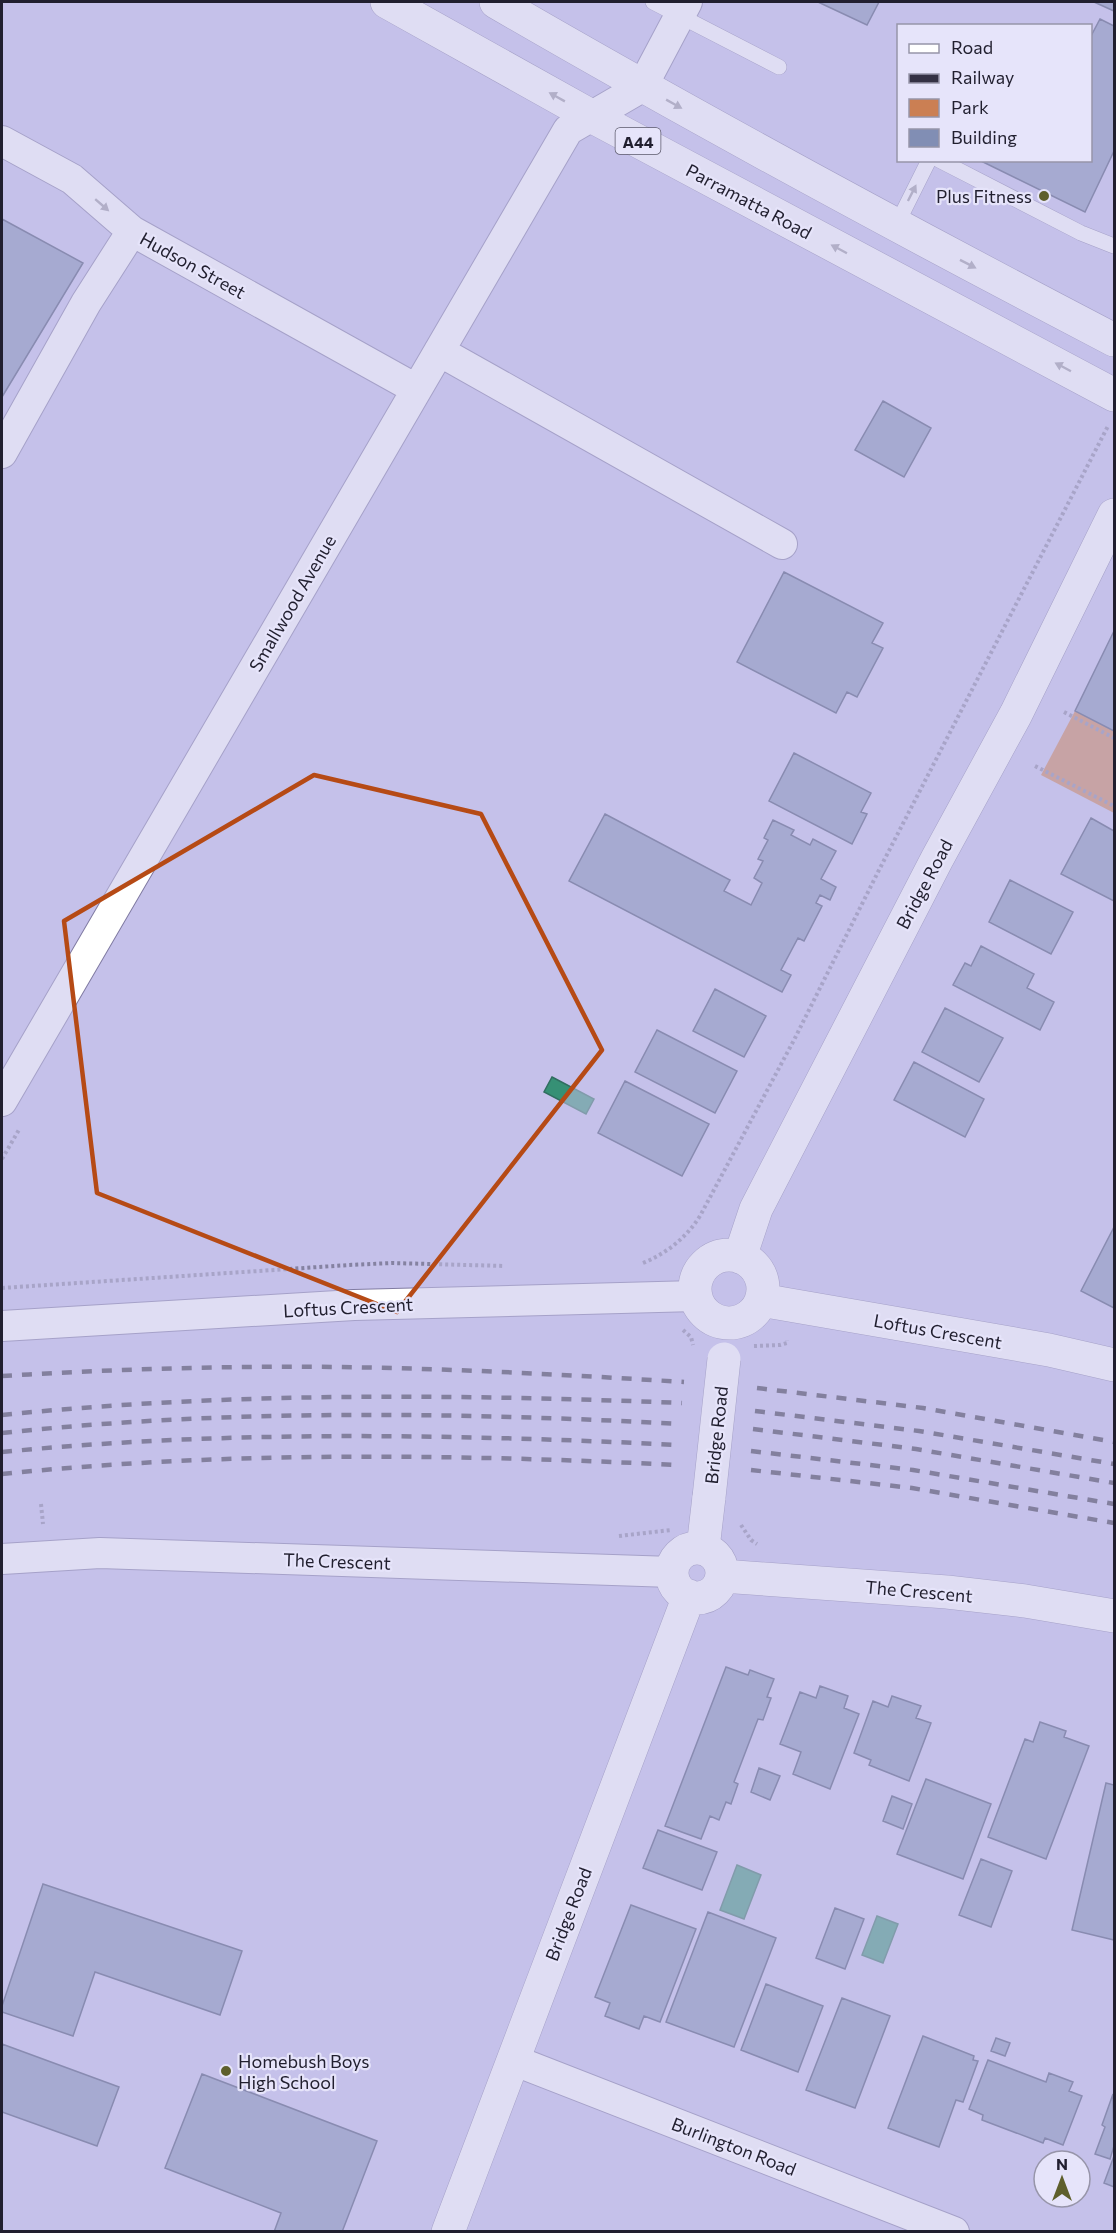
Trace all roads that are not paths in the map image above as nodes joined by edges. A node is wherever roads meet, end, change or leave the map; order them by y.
1 (387, 2) edge
2 (496, 2) edge
3 (653, 2) edge
4 (683, 8) edge
5 (779, 68) dead end
6 (642, 87) junction
7 (593, 117) junction
8 (2, 141) edge
9 (928, 162) edge
10 (943, 162) edge
11 (896, 226) junction
12 (132, 231) junction
13 (1114, 246) edge
14 (1114, 340) edge
15 (439, 351) junction
16 (416, 389) junction
17 (1112, 409) edge
18 (2, 453) edge
19 (1114, 515) edge
20 (782, 544) dead end
21 (2, 1101) edge
22 (740, 1257) junction
23 (696, 1296) junction
24 (761, 1300) junction
25 (727, 1322) junction
26 (2, 1326) edge
27 (1114, 1365) edge
28 (703, 1548) junction
29 (2, 1559) edge
30 (722, 1576) junction
31 (680, 1584) junction
32 (1114, 1616) edge
33 (513, 2060) junction
34 (448, 2232) edge
35 (954, 2232) edge

7 -> 1 main road, Parramatta Road / A44
2 - 6 main road
3 - 4 lane
4 - 5 lane
4 - 6 street
6 - 7 street, Smallwood Avenue
6 -> 11 main road
7 - 15 street, Smallwood Avenue
17 -> 7 main road, Parramatta Road / A44
8 -> 12 street
11 -> 9 lane
10 - 13 lane
11 -> 14 main road
12 - 16 street, Hudson Street
12 - 18 street, Hudson Street
15 - 16 street, Smallwood Avenue
15 - 20 street
16 - 21 street, Smallwood Avenue
19 - 22 main road, Bridge Road
22 - 23 main road
22 - 24 main road
23 - 25 main road
23 - 26 street, Loftus Crescent
24 - 25 main road
24 - 27 main road, Loftus Crescent
25 - 28 main road, Bridge Road, bridge
28 - 30 main road
28 - 31 main road
29 - 31 street, The Crescent
30 - 31 main road
30 - 32 main road, The Crescent
31 - 33 main road, Bridge Road
33 - 34 main road, Bridge Road
33 - 35 street, Burlington Road

